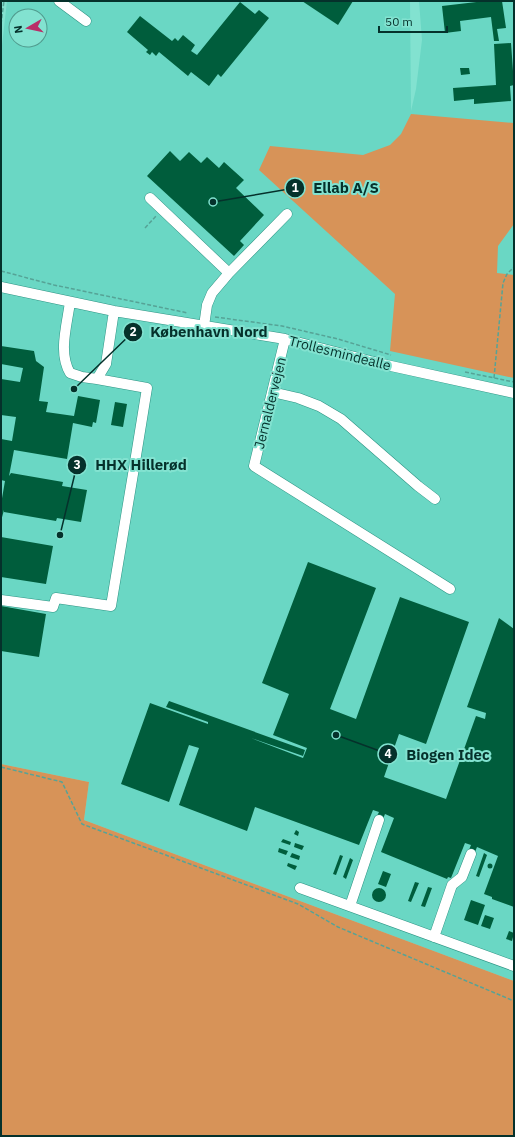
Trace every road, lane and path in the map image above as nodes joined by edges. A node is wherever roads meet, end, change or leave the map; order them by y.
1 (4, 1) edge
2 (59, 1) edge
3 (86, 21) dead end
4 (1, 24) edge
5 (150, 198) dead end
6 (162, 210) junction
7 (287, 214) dead end
8 (145, 228) dead end
9 (514, 267) edge
10 (1, 271) edge
11 (229, 273) junction
12 (1, 287) edge
13 (70, 302) junction
14 (114, 311) junction
15 (195, 314) dead end
16 (216, 317) dead end
17 (204, 326) junction
18 (285, 339) junction
19 (394, 356) dead end
20 (459, 370) dead end
21 (494, 378) junction
22 (97, 379) junction
23 (514, 382) edge
24 (492, 388) junction
25 (272, 392) junction
26 (514, 392) edge
27 (435, 499) dead end
28 (450, 589) dead end
29 (1, 600) edge
30 (1, 767) edge
31 (379, 820) dead end
32 (471, 854) dead end
33 (300, 888) dead end
34 (350, 906) junction
35 (434, 937) junction
36 (514, 966) edge
37 (514, 1001) edge

1 - 4 path
2 - 3 street
5 - 6 street
6 - 8 path
6 - 11 street
7 - 11 street
9 - 21 path
10 - 15 path
11 - 17 street
12 - 13 street, Trollesmindealle
13 - 14 street, Trollesmindealle
13 - 22 street
14 - 17 street, Trollesmindealle
14 - 22 street
16 - 19 path
17 - 18 street, Trollesmindealle
18 - 24 street, Trollesmindealle
18 - 25 street, Jernaldervejen
20 - 21 path
21 - 23 path
21 - 24 path
22 - 29 street
24 - 26 street, Trollesmindealle
25 - 27 street
25 - 28 street, Jernaldervejen
30 - 37 path
31 - 34 street
32 - 35 street
33 - 34 street
34 - 35 street
35 - 36 street

